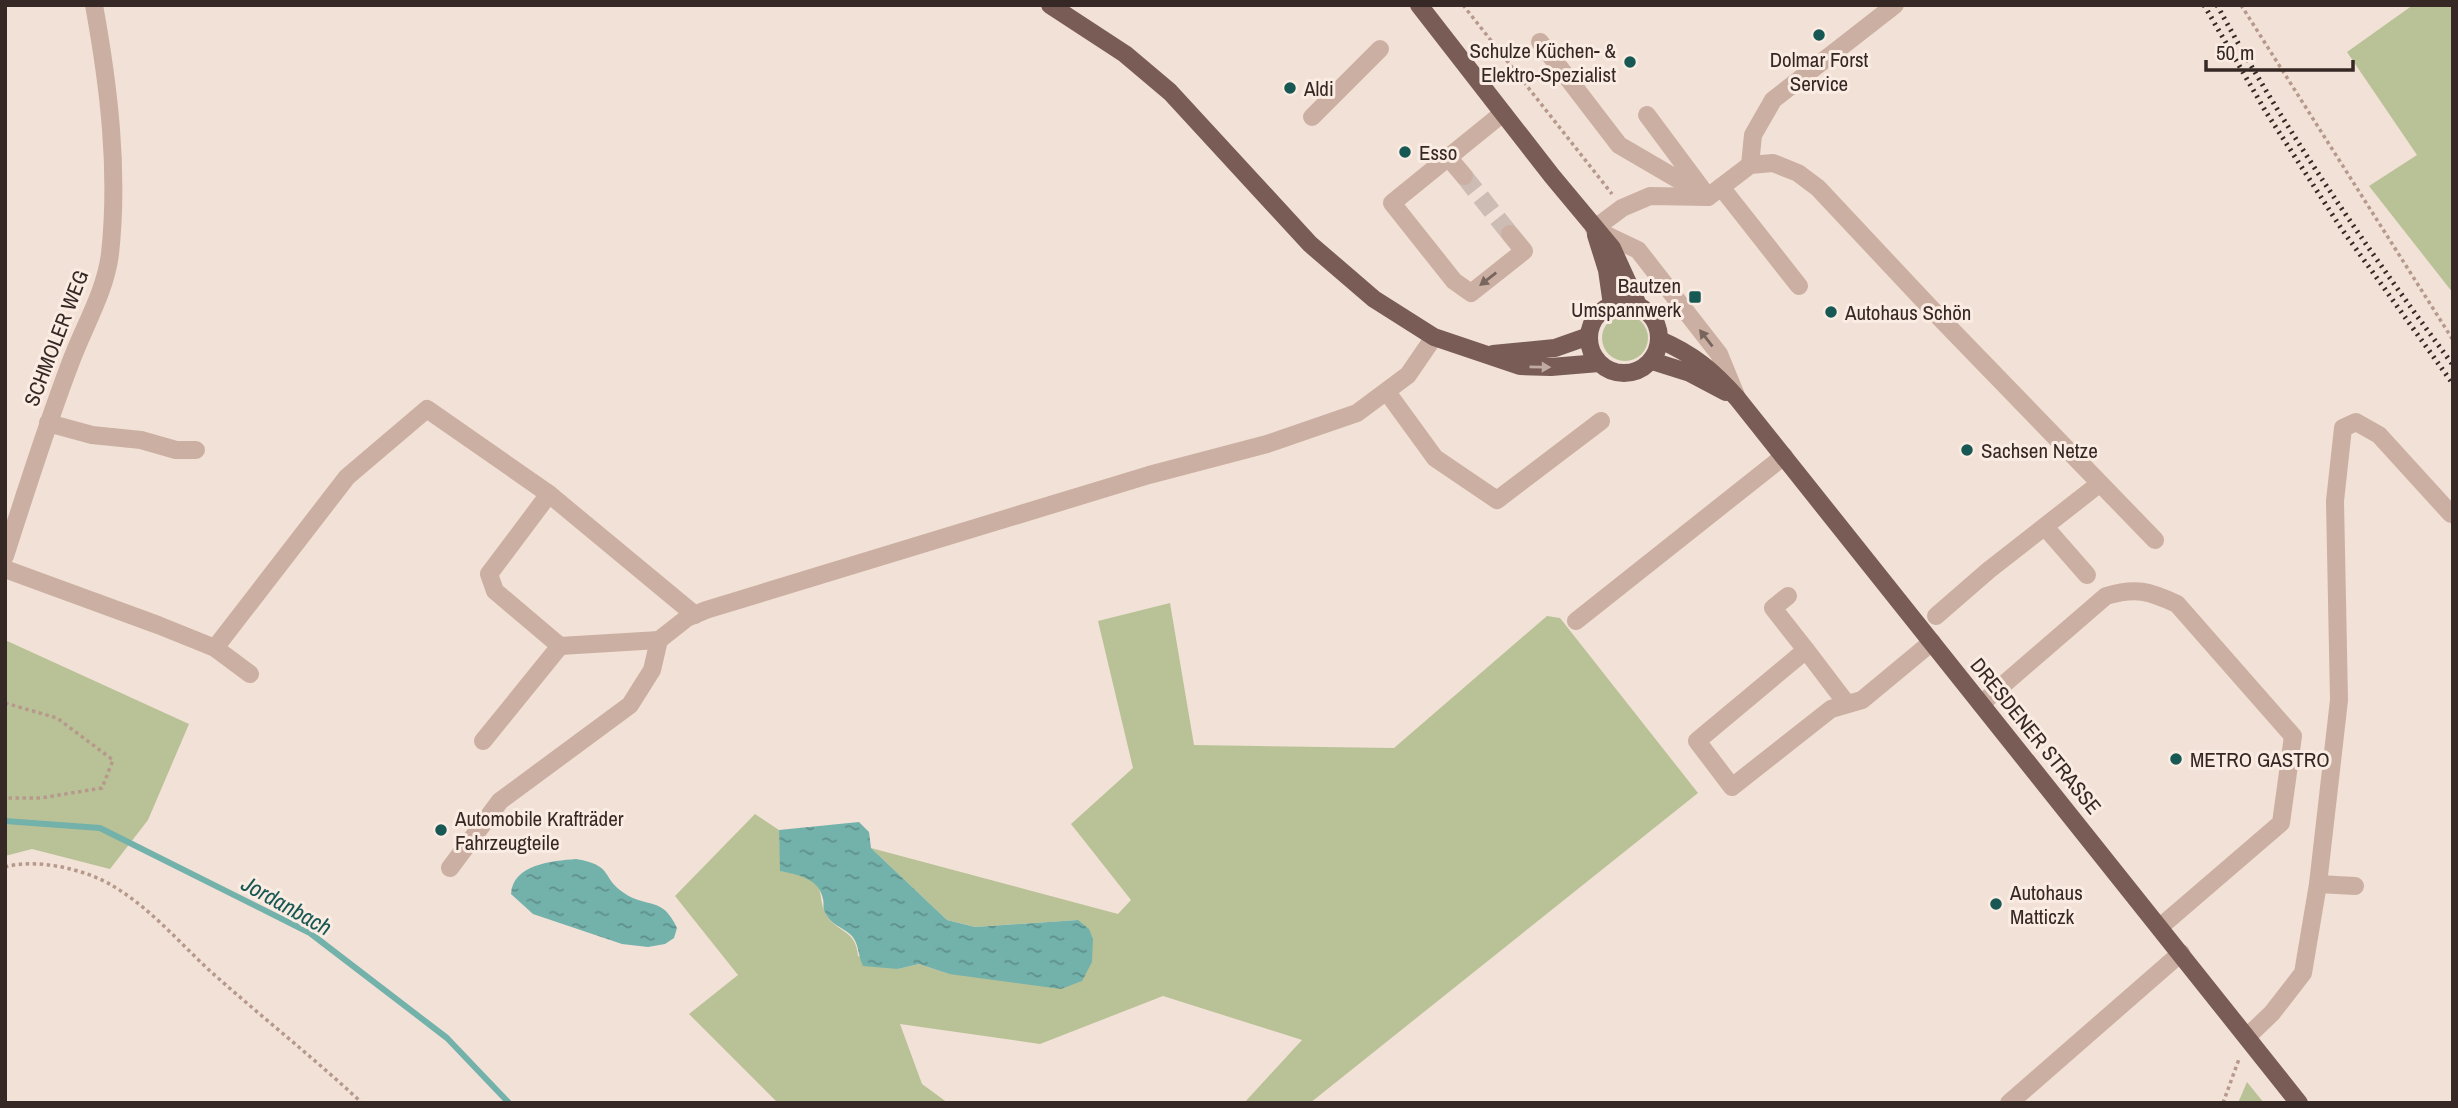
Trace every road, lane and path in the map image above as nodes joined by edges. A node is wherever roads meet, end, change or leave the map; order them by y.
1 (94, 5) edge
2 (1050, 5) edge
3 (1419, 5) edge
4 (1895, 5) edge
5 (2241, 5) edge
6 (1539, 42) dead end
7 (1380, 49) dead end
8 (1503, 113) junction
9 (1647, 115) dead end
10 (1312, 117) dead end
11 (1448, 157) junction
12 (1750, 165) junction
13 (1464, 176) tunnel mouth
14 (1714, 192) junction
15 (1594, 229) junction
16 (1510, 234) tunnel mouth
17 (1799, 286) dead end
18 (1612, 305) junction
19 (1638, 305) junction
20 (1589, 336) junction
21 (1434, 337) junction
22 (1660, 340) junction
23 (2453, 340) edge
24 (1483, 355) junction
25 (1652, 360) junction
26 (1599, 363) junction
27 (1387, 392) junction
28 (1737, 398) junction
29 (48, 422) junction
30 (1601, 422) dead end
31 (197, 450) dead end
32 (1784, 456) junction
33 (2099, 484) junction
34 (549, 494) junction
35 (2451, 514) edge
36 (2045, 527) junction
37 (2155, 540) dead end
38 (5, 555) edge
39 (5, 569) edge
40 (2087, 575) dead end
41 (1788, 596) dead end
42 (695, 615) junction
43 (1936, 616) dead end
44 (1576, 621) dead end
45 (659, 640) junction
46 (1932, 642) junction
47 (560, 646) junction
48 (215, 648) junction
49 (1806, 650) junction
50 (250, 674) dead end
51 (5, 703) edge
52 (1847, 704) junction
53 (1982, 704) junction
54 (483, 741) dead end
55 (7, 796) edge
56 (5, 867) edge
57 (450, 868) dead end
58 (2318, 884) junction
59 (2355, 886) dead end
60 (2160, 928) junction
61 (2181, 953) junction
62 (2248, 1037) junction
63 (362, 1103) edge
64 (2009, 1103) edge
65 (2223, 1103) edge
66 (2300, 1103) edge

1 - 29 street, SCHMOLER WEG
2 - 21 main road
3 - 8 main road
4 - 12 street
5 - 23 path
6 - 14 street
7 - 10 street
8 - 11 street
8 - 15 main road
9 - 14 street
11 - 13 street
16 -> 11 street
12 - 14 street
12 - 33 street
14 - 15 street
14 - 17 street
15 - 18 main road
15 - 19 main road
28 -> 15 street
18 - 19 main road
18 - 20 main road
19 - 22 main road
20 - 24 main road
20 - 26 main road
21 - 24 main road
21 - 27 street
22 - 25 main road
22 - 28 main road, DRESDENER STRASSE
24 -> 26 main road
25 - 26 main road
25 - 28 main road, DRESDENER STRASSE
27 - 30 street
27 - 42 street
28 - 32 main road, DRESDENER STRASSE
29 - 31 street
29 - 38 street, SCHMOLER WEG
32 - 44 street
32 - 46 main road, DRESDENER STRASSE
33 - 36 street
33 - 37 street
34 - 42 street
34 - 47 street
34 - 48 street
35 - 58 street
36 - 40 street
36 - 43 street
39 - 48 street
41 - 49 street
42 - 45 street
45 - 47 street
45 - 57 street
46 - 52 street
46 - 53 main road, DRESDENER STRASSE
47 - 54 street
48 - 50 street
49 - 52 street
49 - 52 street
51 - 55 path
53 - 60 main road, DRESDENER STRASSE
53 - 60 street
56 - 63 path
58 - 59 street
58 - 62 street
60 - 61 main road, DRESDENER STRASSE
61 - 62 main road, DRESDENER STRASSE
61 - 64 street
62 - 65 path
62 - 66 main road, DRESDENER STRASSE

